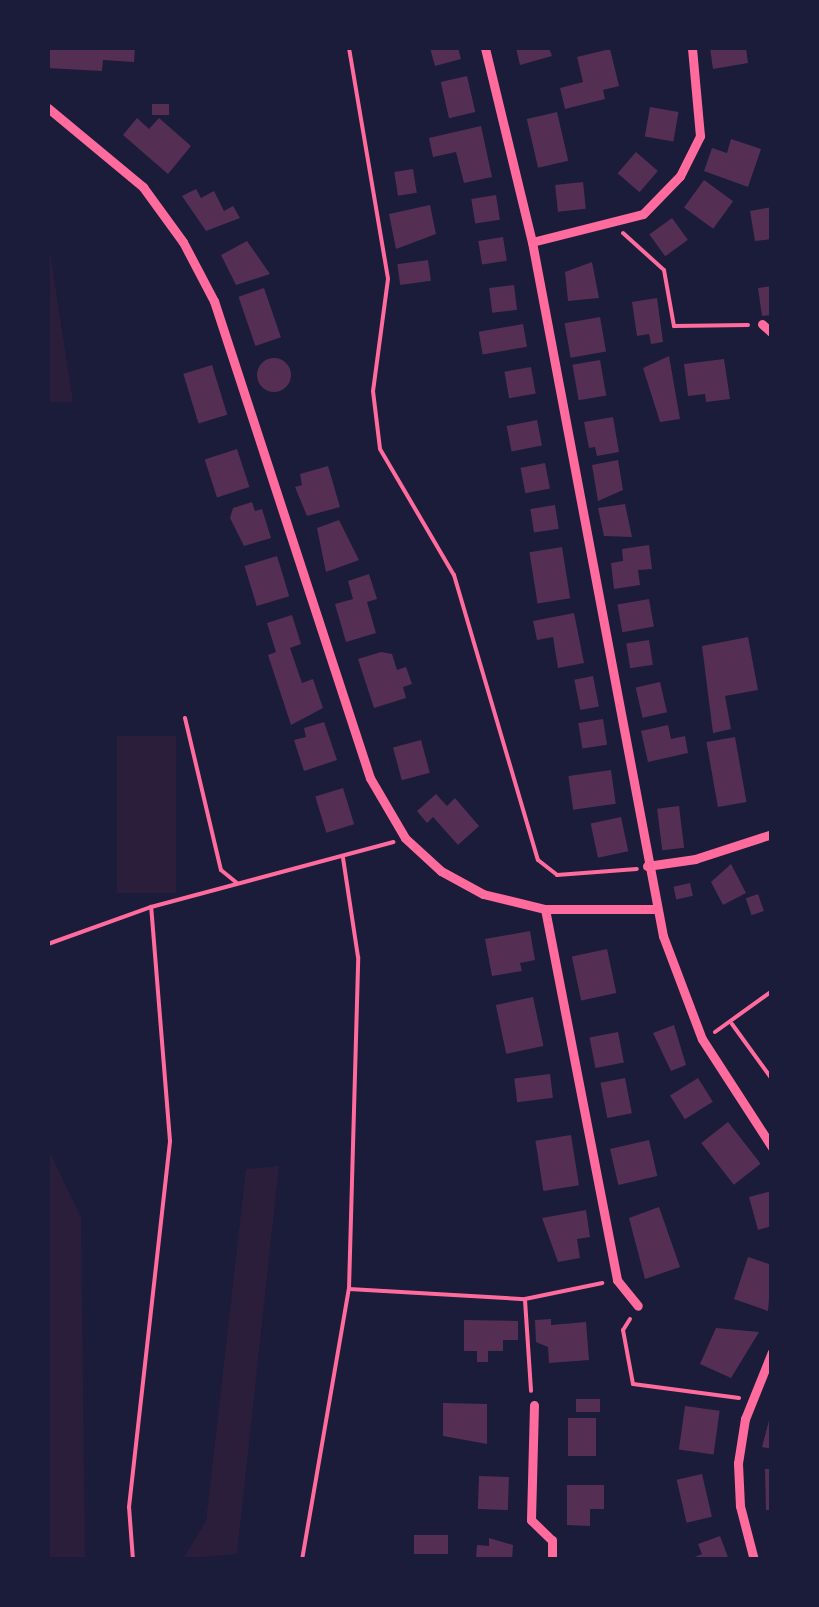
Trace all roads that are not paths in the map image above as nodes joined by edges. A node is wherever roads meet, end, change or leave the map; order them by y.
1 (484, 48) edge
2 (692, 48) edge
3 (48, 108) edge
4 (532, 242) junction
5 (762, 324) road end
6 (772, 333) edge
7 (772, 834) edge
8 (646, 866) junction
9 (545, 908) junction
10 (656, 909) junction
11 (772, 1146) edge
12 (638, 1306) road end
13 (772, 1352) edge
14 (534, 1405) road end
15 (552, 1560) edge
16 (754, 1560) edge

1 - 4 street
2 - 4 street
3 - 9 street
4 - 8 street
5 - 6 street
7 - 8 street
8 - 10 street
9 - 10 street
9 - 12 street
10 - 11 street
13 - 16 street
14 - 15 street

